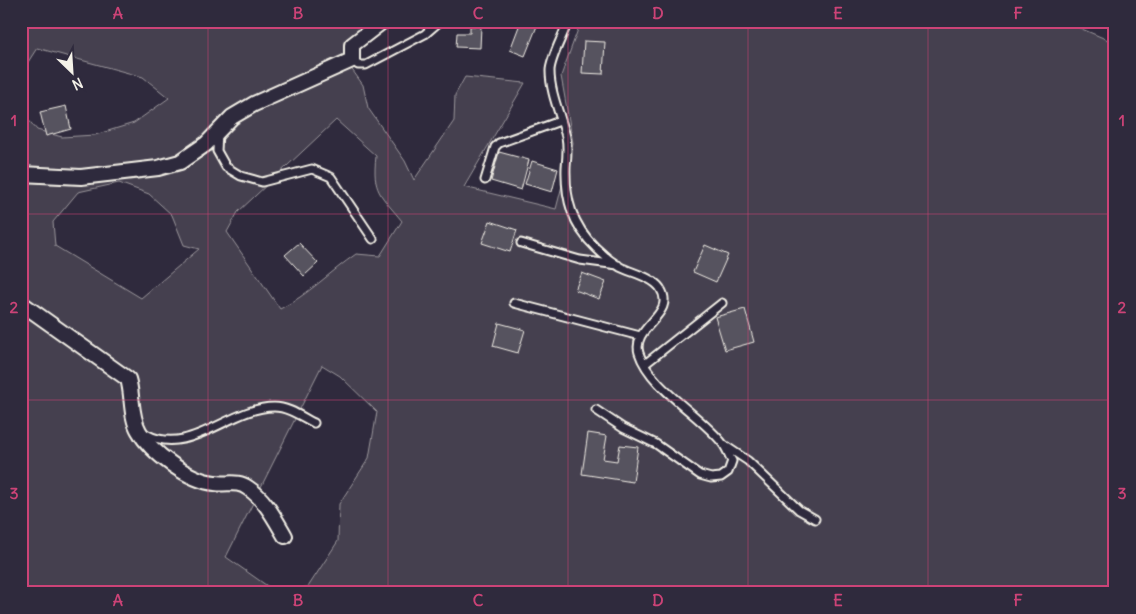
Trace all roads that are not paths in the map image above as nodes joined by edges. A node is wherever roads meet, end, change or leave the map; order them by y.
1 (383, 21) edge
2 (440, 21) edge
3 (568, 21) edge
4 (352, 60) junction
5 (560, 120) junction
6 (218, 131) junction
7 (21, 174) edge
8 (485, 180) dead end
9 (373, 240) dead end
10 (521, 243) dead end
11 (618, 266) junction
12 (21, 303) edge
13 (722, 303) dead end
14 (514, 304) dead end
15 (640, 336) junction
16 (645, 364) junction
17 (596, 410) dead end
18 (314, 423) dead end
19 (138, 430) junction
20 (723, 445) junction
21 (815, 519) dead end
22 (285, 536) dead end

1 - 4 street
2 - 4 lane
3 - 5 lane
4 - 6 street
5 - 8 lane
5 - 11 lane
6 - 7 street
6 - 9 lane
10 - 11 lane
11 - 15 lane
12 - 19 street
13 - 16 lane
14 - 15 lane
15 - 16 lane
16 - 20 lane
17 - 20 lane
18 - 19 lane
19 - 22 street
20 - 21 lane

